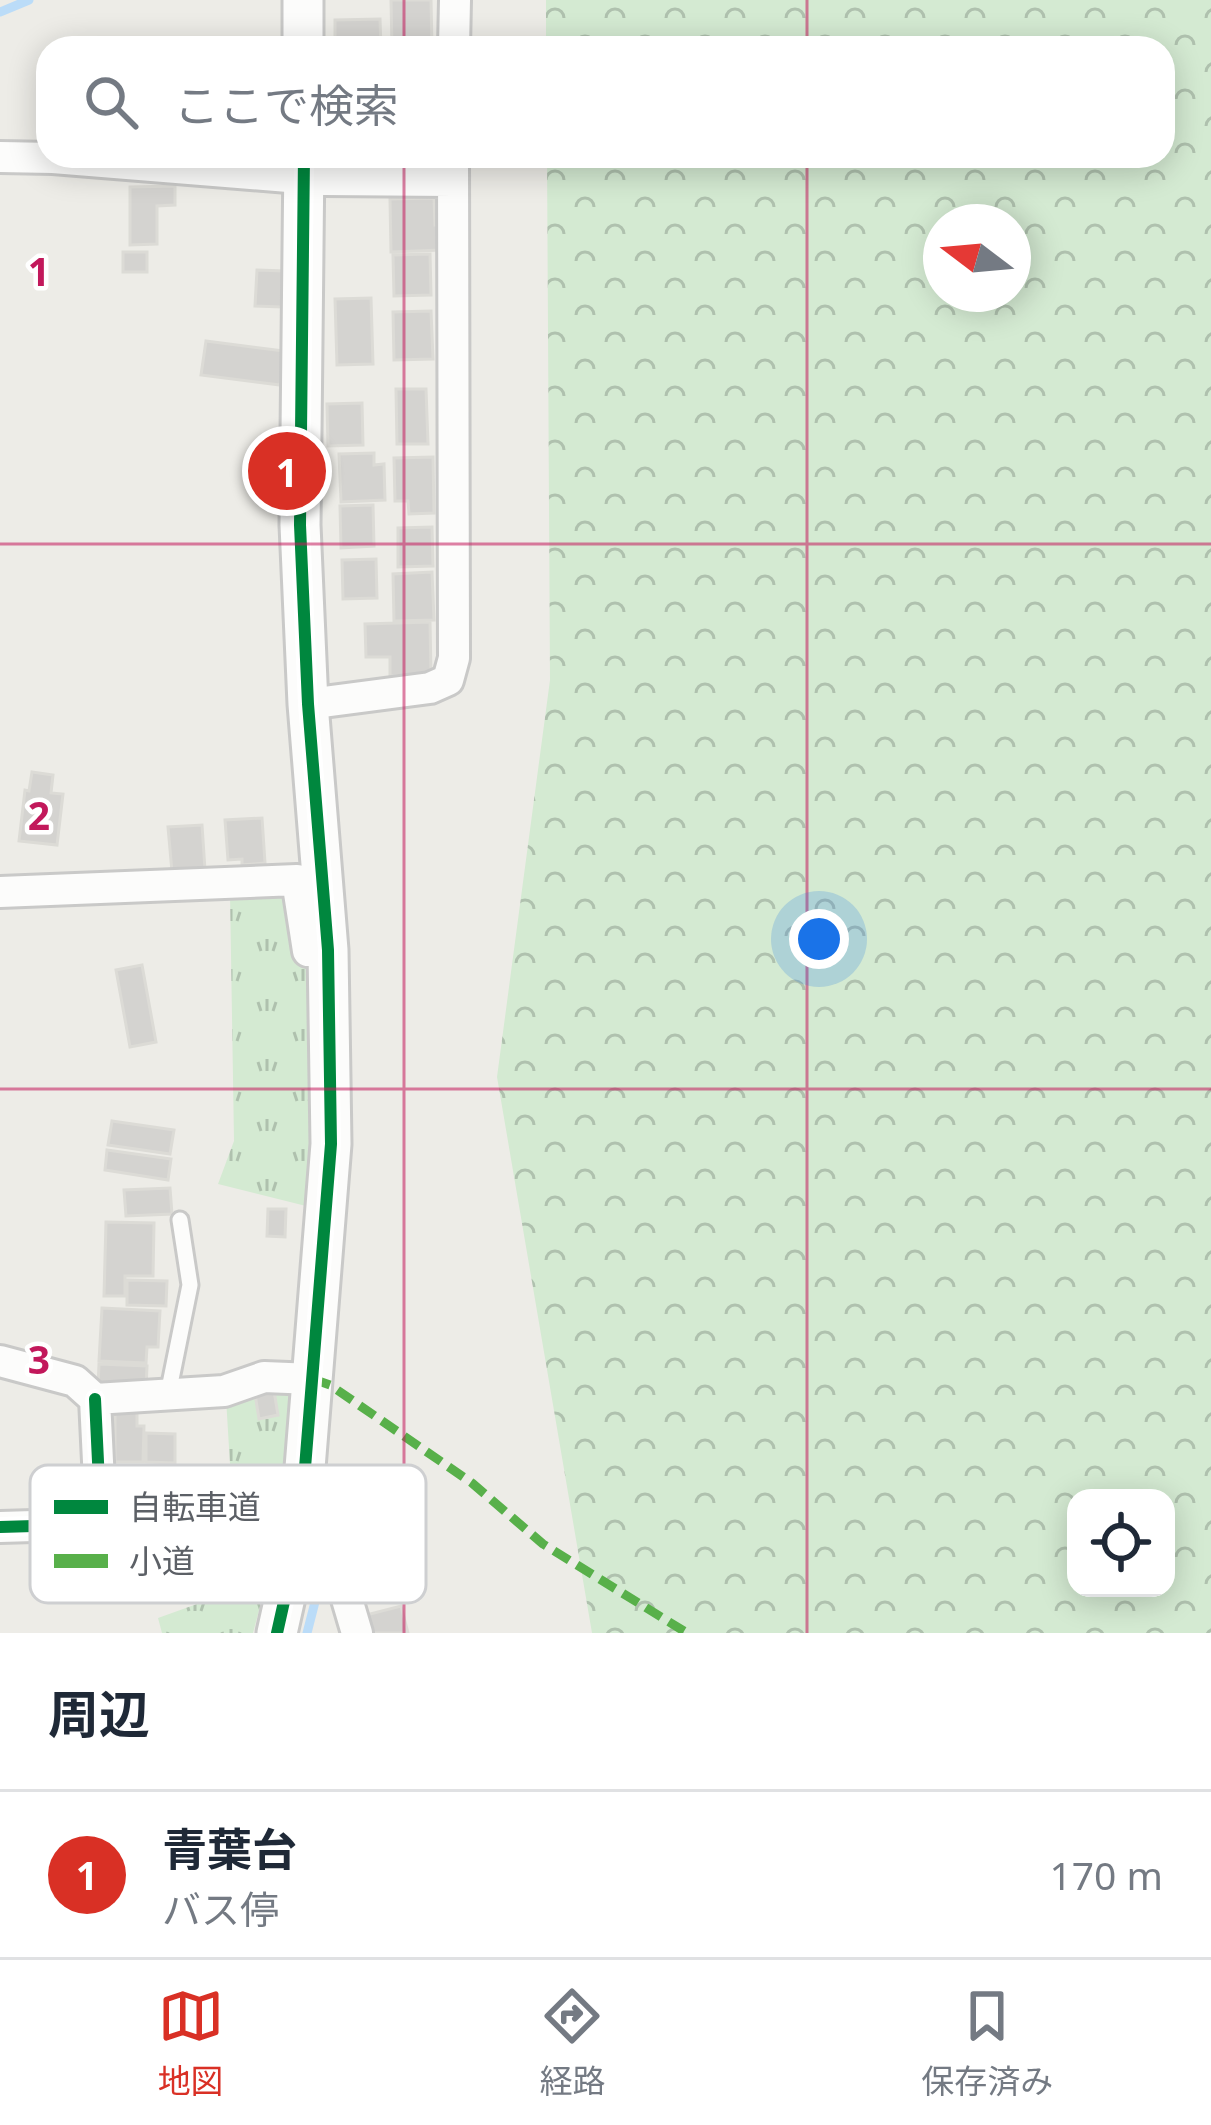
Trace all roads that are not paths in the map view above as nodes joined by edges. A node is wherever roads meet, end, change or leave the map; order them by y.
1 (303, 0) edge
2 (455, 0) edge
3 (303, 36) edge
4 (454, 36) edge
5 (0, 157) edge
6 (36, 158) edge
7 (304, 168) edge
8 (453, 168) edge
9 (308, 704) junction
10 (0, 892) edge
11 (328, 950) junction
12 (180, 1220) dead end
13 (0, 1361) edge
14 (313, 1379) junction
15 (168, 1394) junction
16 (95, 1399) junction
17 (98, 1465) edge
18 (306, 1465) edge
19 (30, 1526) edge
20 (0, 1527) edge
21 (284, 1603) edge
22 (348, 1603) edge
23 (277, 1633) edge
24 (357, 1633) edge

1 - 3 street
2 - 4 street
5 - 6 street
7 - 9 street
8 - 9 street
9 - 11 street
10 - 11 street
11 - 14 street
12 - 15 lane
13 - 16 street
14 - 15 street
14 - 18 street
15 - 16 street
16 - 17 street
19 - 20 street
21 - 23 street
22 - 24 street

